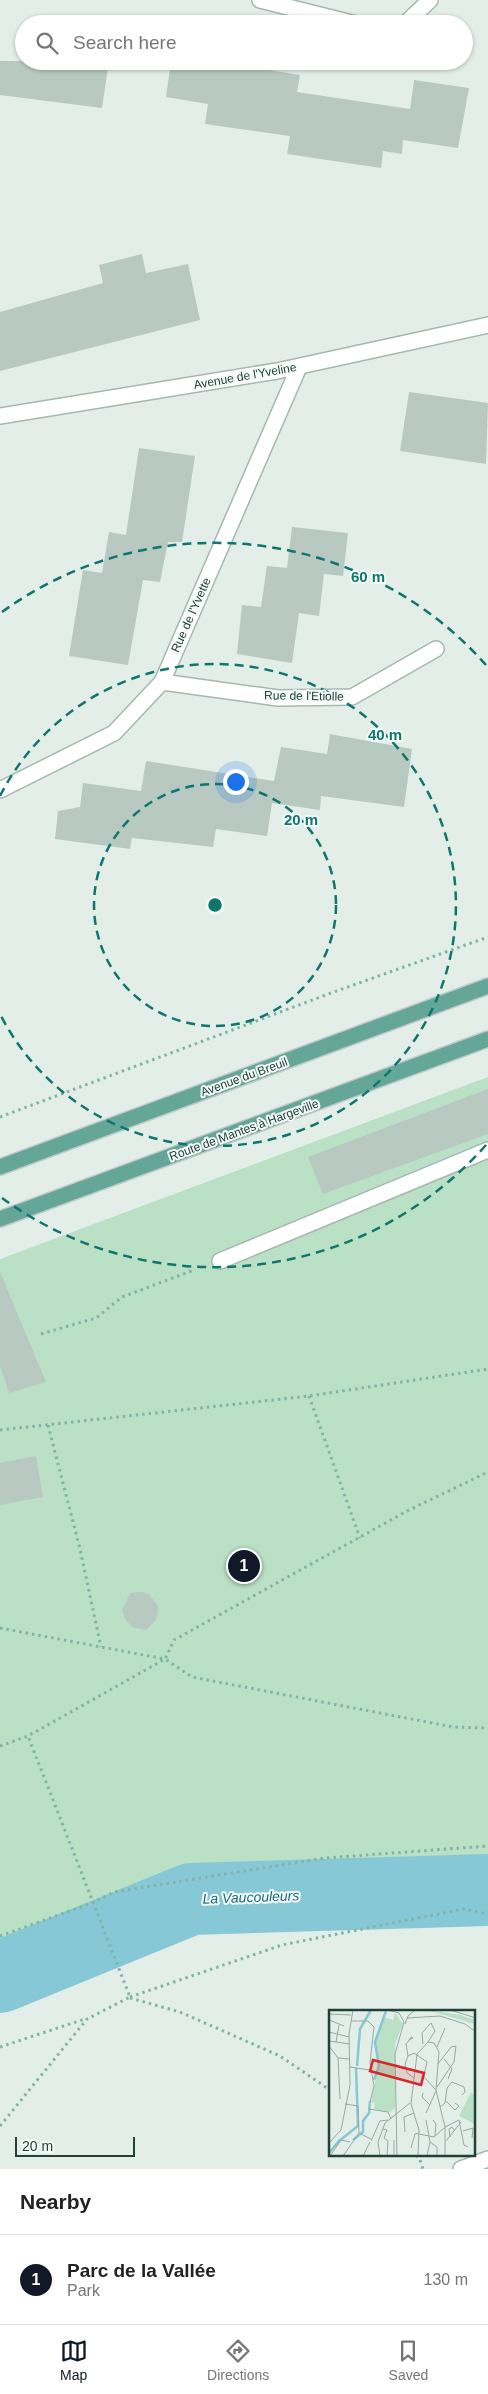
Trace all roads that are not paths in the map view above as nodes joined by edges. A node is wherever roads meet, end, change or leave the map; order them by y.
1 (260, 0) edge
2 (430, 0) edge
3 (320, 15) edge
4 (414, 15) edge
5 (488, 325) edge
6 (299, 366) junction
7 (0, 416) edge
8 (436, 650) dead end
9 (162, 682) junction
10 (0, 790) edge
11 (488, 986) edge
12 (488, 1039) edge
13 (488, 1150) edge
14 (0, 1167) edge
15 (0, 1219) edge
16 (220, 1261) road end
17 (488, 2159) edge
18 (461, 2169) edge

1 - 3 street
2 - 4 street
5 - 6 street, Avenue de l'Yveline
6 - 7 street, Avenue de l'Yveline
6 - 9 street, Rue de l'Yvette
8 - 9 street, Rue de l'Etiolle
9 - 10 street, Rue de l'Yvette
11 - 14 main road, Avenue du Breuil
12 - 15 main road, Route de Mantes à Hargeville
13 - 16 street
17 - 18 street

